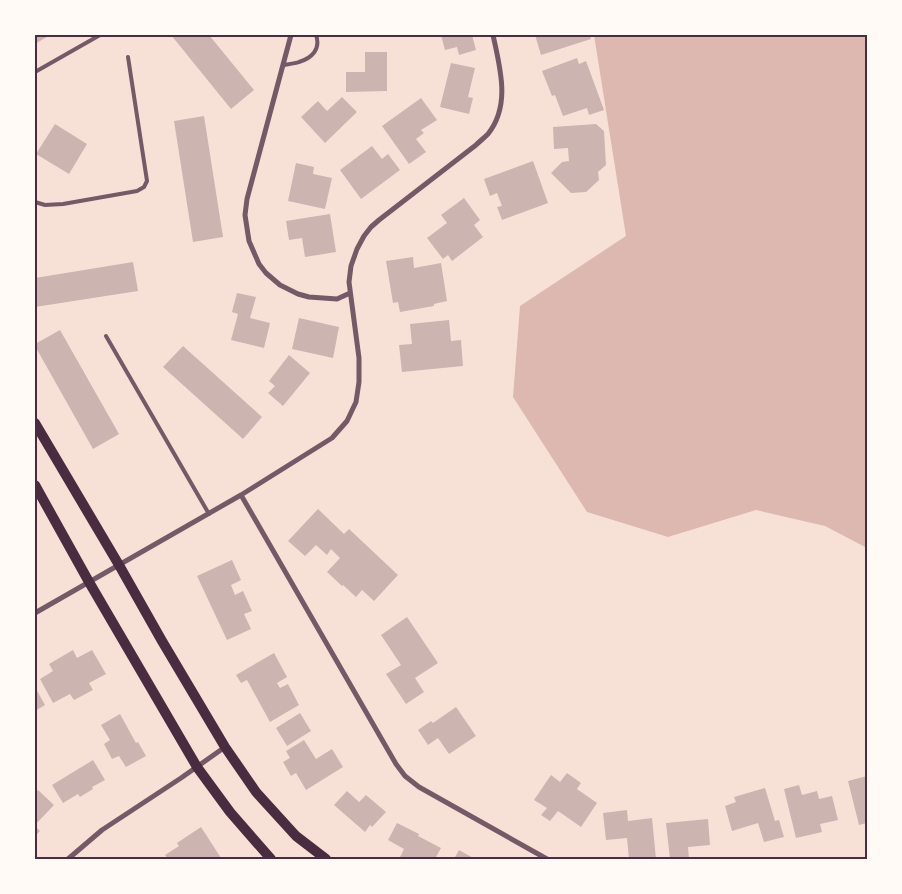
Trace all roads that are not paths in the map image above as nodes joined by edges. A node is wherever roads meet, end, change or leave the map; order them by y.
1 (100, 35) edge
2 (291, 35) edge
3 (316, 35) edge
4 (493, 35) edge
5 (128, 57) dead end
6 (283, 65) junction
7 (35, 72) edge
8 (35, 202) edge
9 (350, 293) junction
10 (106, 336) dead end
11 (35, 423) edge
12 (35, 485) edge
13 (241, 495) junction
14 (209, 514) junction
15 (119, 565) junction
16 (89, 582) junction
17 (35, 613) edge
18 (225, 747) junction
19 (197, 767) junction
20 (68, 859) edge
21 (271, 859) edge
22 (326, 859) edge
23 (547, 859) edge

1 - 7 lane
2 - 6 street
3 - 6 lane
4 - 9 street
5 - 8 lane
6 - 9 street
9 - 13 street
10 - 14 lane
11 - 15 main road
12 - 16 main road
13 - 14 street
13 - 23 street
14 - 15 street
15 - 16 street
15 - 18 main road
16 - 17 street
16 - 19 main road
18 - 19 street
18 - 22 main road
19 - 20 street
19 - 21 main road

